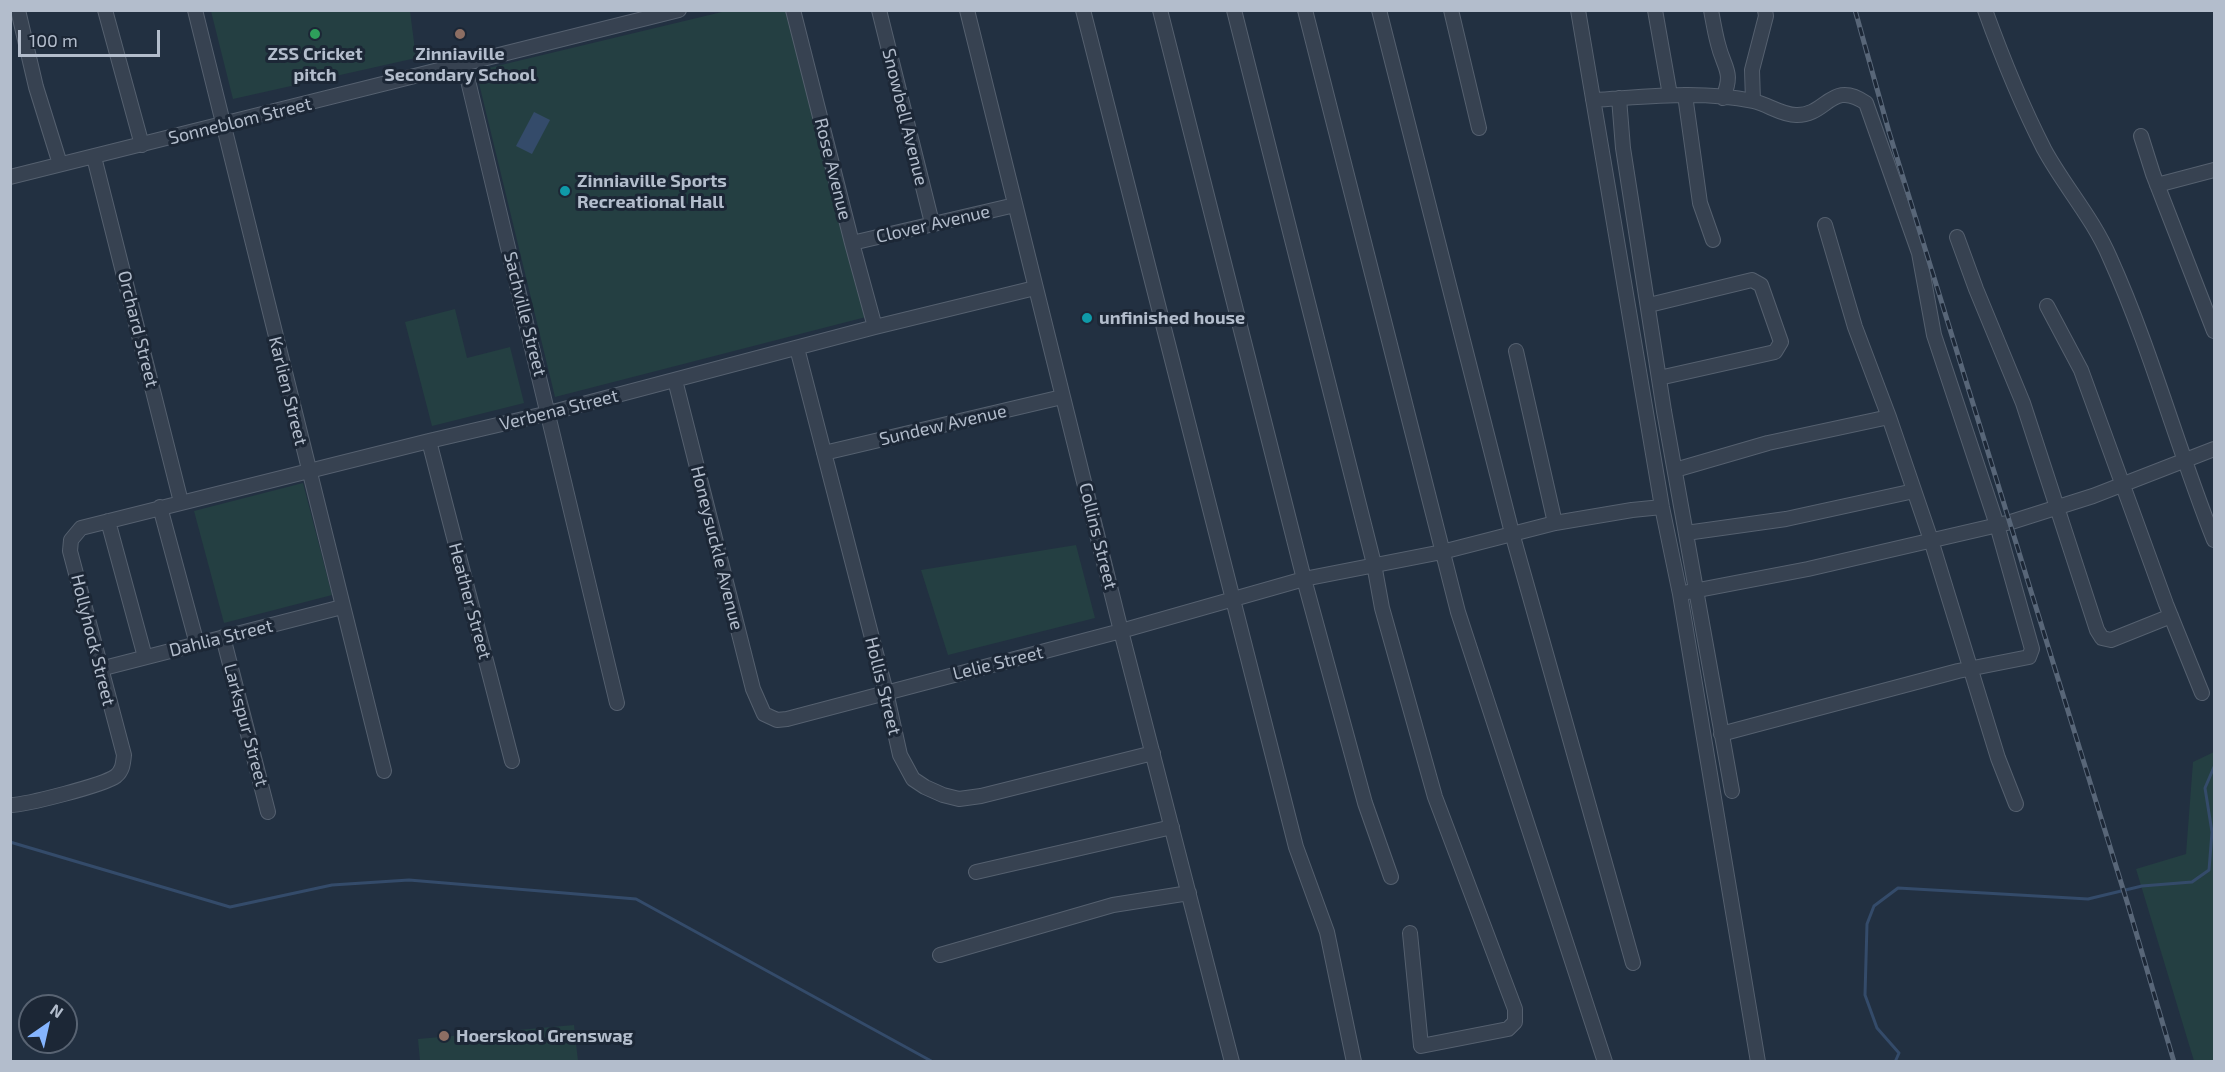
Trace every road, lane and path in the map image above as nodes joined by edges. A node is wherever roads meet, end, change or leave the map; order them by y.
1 (18, 10) edge
2 (105, 10) edge
3 (195, 10) edge
4 (679, 10) edge
5 (794, 10) edge
6 (879, 10) edge
7 (967, 10) edge
8 (1083, 10) edge
9 (1160, 10) edge
10 (1234, 10) edge
11 (1305, 10) edge
12 (1379, 10) edge
13 (1451, 10) edge
14 (1578, 10) edge
15 (1655, 10) edge
16 (1711, 10) edge
17 (1765, 10) edge
18 (1985, 10) edge
19 (464, 64) junction
20 (1670, 95) junction
21 (1685, 95) junction
22 (1619, 98) junction
23 (1723, 98) junction
24 (1593, 100) junction
25 (1753, 101) junction
26 (223, 125) junction
27 (1479, 128) dead end
28 (2141, 136) dead end
29 (142, 145) junction
30 (94, 157) junction
31 (60, 164) junction
32 (2214, 170) edge
33 (10, 177) edge
34 (2157, 185) junction
35 (1015, 205) junction
36 (932, 223) junction
37 (1825, 225) dead end
38 (1958, 237) dead end
39 (1713, 240) dead end
40 (852, 243) junction
41 (1035, 288) junction
42 (1649, 305) junction
43 (2047, 306) dead end
44 (875, 327) junction
45 (2214, 331) edge
46 (797, 348) junction
47 (1516, 351) dead end
48 (1659, 378) junction
49 (675, 380) junction
50 (1062, 397) junction
51 (549, 413) junction
52 (1889, 417) junction
53 (429, 441) junction
54 (2214, 449) edge
55 (824, 453) junction
56 (2186, 460) junction
57 (1675, 470) junction
58 (308, 471) junction
59 (2122, 485) junction
60 (1914, 491) junction
61 (182, 502) junction
62 (160, 507) junction
63 (1662, 507) junction
64 (2055, 508) junction
65 (108, 520) junction
66 (1555, 523) junction
67 (1997, 525) junction
68 (81, 528) joint
69 (1512, 533) junction
70 (1686, 533) junction
71 (1931, 540) junction
72 (2214, 540) edge
73 (1442, 552) junction
74 (1374, 564) junction
75 (1304, 579) junction
76 (1696, 590) junction
77 (1680, 594) junction
78 (1232, 599) junction
79 (342, 607) junction
80 (2171, 616) junction
81 (1121, 631) junction
82 (223, 637) junction
83 (197, 644) junction
84 (145, 657) junction
85 (100, 669) junction
86 (1971, 669) junction
87 (886, 692) junction
88 (2202, 693) dead end
89 (616, 703) dead end
90 (764, 714) joint
91 (1721, 734) junction
92 (1153, 753) junction
93 (512, 761) dead end
94 (384, 771) dead end
95 (1732, 791) dead end
96 (10, 804) edge
97 (2016, 804) dead end
98 (268, 812) dead end
99 (1172, 827) junction
100 (976, 872) dead end
101 (1391, 878) dead end
102 (1189, 893) junction
103 (1410, 933) dead end
104 (940, 955) dead end
105 (1633, 963) dead end
106 (1232, 1062) edge
107 (1354, 1062) edge
108 (1605, 1062) edge
109 (1758, 1062) edge

1 - 31 street
2 - 29 street
3 - 26 street, Karlien Street
4 - 19 street, Sonneblom Street
5 - 40 street, Rose Avenue
6 - 36 street, Snowbell Avenue
7 - 35 street, Collins Street
8 - 78 street
9 - 75 street
10 - 74 street
11 - 73 street
12 - 69 street
13 - 27 street
14 - 24 street
15 - 20 street
16 - 23 street
17 - 25 street
18 - 56 street
19 - 26 street, Sonneblom Street
19 - 51 street, Sachville Street
20 - 21 street
20 - 22 street
21 - 23 street
21 - 39 street
22 - 24 street
22 - 42 street
23 - 25 street
24 - 63 street
25 - 67 street
26 - 29 street, Sonneblom Street
26 - 58 street, Karlien Street
28 - 34 street
29 - 30 street, Sonneblom Street
30 - 31 street, Sonneblom Street
30 - 61 street, Orchard Street
31 - 33 street, Sonneblom Street
32 - 34 street
34 - 45 street
35 - 36 street, Clover Avenue
35 - 41 street, Collins Street
36 - 40 street, Clover Avenue
37 - 52 street
38 - 64 street
40 - 44 street, Rose Avenue
41 - 44 street, Verbena Street
41 - 50 street, Collins Street
42 - 48 street
42 - 48 street
43 - 59 street
44 - 46 street, Verbena Street
46 - 49 street, Verbena Street
46 - 55 street, Hollis Street
47 - 66 street
48 - 57 street
49 - 51 street, Verbena Street
49 - 90 street, Honeysuckle Avenue
50 - 55 street, Sundew Avenue
50 - 81 street, Collins Street
51 - 53 street, Verbena Street
51 - 89 street, Sachville Street
52 - 57 street
52 - 60 street
53 - 58 street, Verbena Street
53 - 93 street, Heather Street
54 - 56 street
55 - 87 street, Hollis Street
56 - 59 street
56 - 72 street
57 - 70 street
58 - 61 street, Verbena Street
58 - 79 street, Karlien Street
59 - 64 street
59 - 80 street
60 - 70 street
60 - 71 street
61 - 62 street, Verbena Street
62 - 65 street, Verbena Street
62 - 83 street
63 - 66 street, Lelie Street
63 - 77 street
64 - 67 street
64 - 80 street
65 - 68 street, Verbena Street
65 - 84 street
66 - 69 street, Lelie Street
67 - 71 street
67 - 86 street
68 - 85 street, Hollyhock Street
69 - 73 street, Lelie Street
69 - 105 street
70 - 76 street
71 - 76 street
71 - 86 street
73 - 74 street, Lelie Street
73 - 108 street
74 - 75 street, Lelie Street
74 - 103 street
75 - 78 street, Lelie Street
75 - 101 street
76 - 77 street
76 - 91 street
77 - 109 street
78 - 81 street, Lelie Street
78 - 107 street
79 - 82 street, Dahlia Street
79 - 94 street, Karlien Street
80 - 88 street
81 - 87 street, Lelie Street
81 - 92 street, Collins Street
82 - 83 street, Dahlia Street
82 - 98 street, Larkspur Street
83 - 84 street, Dahlia Street
84 - 85 street, Dahlia Street
85 - 96 street, Hollyhock Street
86 - 91 street
86 - 97 street
87 - 90 street, Lelie Street
87 - 92 street, Hollis Street
91 - 95 street
92 - 99 street, Collins Street
99 - 100 street
99 - 102 street, Collins Street
102 - 104 street
102 - 106 street, Collins Street

